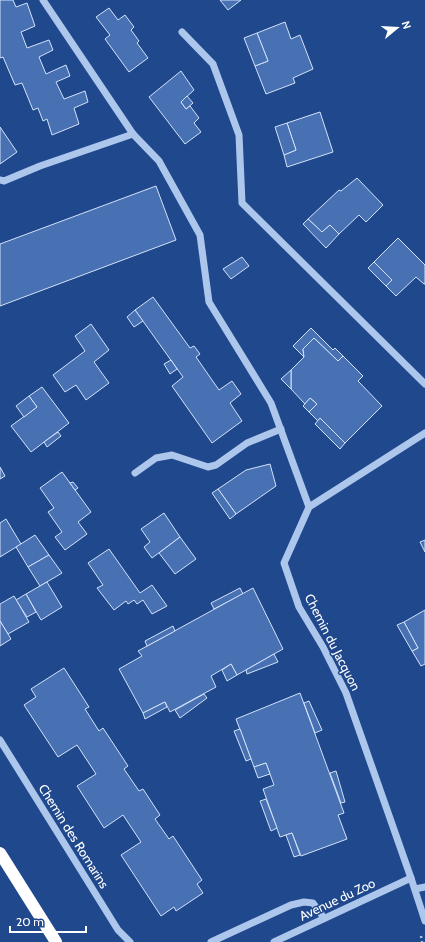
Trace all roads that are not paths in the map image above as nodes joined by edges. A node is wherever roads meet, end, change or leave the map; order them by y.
1 (43, 0) edge
2 (182, 32) dead end
3 (133, 134) junction
4 (0, 180) edge
5 (425, 384) edge
6 (281, 429) junction
7 (425, 433) edge
8 (136, 473) dead end
9 (310, 507) junction
10 (0, 740) edge
11 (0, 853) edge
12 (411, 878) junction
13 (425, 887) edge
14 (414, 889) junction
15 (324, 918) junction
16 (425, 921) edge
17 (56, 942) edge
18 (130, 942) edge
19 (211, 942) edge
20 (274, 942) edge

1 - 3 street
2 - 5 street
3 - 4 street
3 - 6 street
6 - 8 street
6 - 9 street
7 - 9 street
9 - 12 street, Chemin du Jacquon
10 - 18 street, Chemin des Romarins
11 - 17 highway
12 - 14 street, Chemin du Jacquon
12 - 15 street, Avenue du Zoo
13 - 14 street
14 - 16 street, Chemin du Jacquon
15 - 19 street
15 - 20 street, Avenue du Zoo

